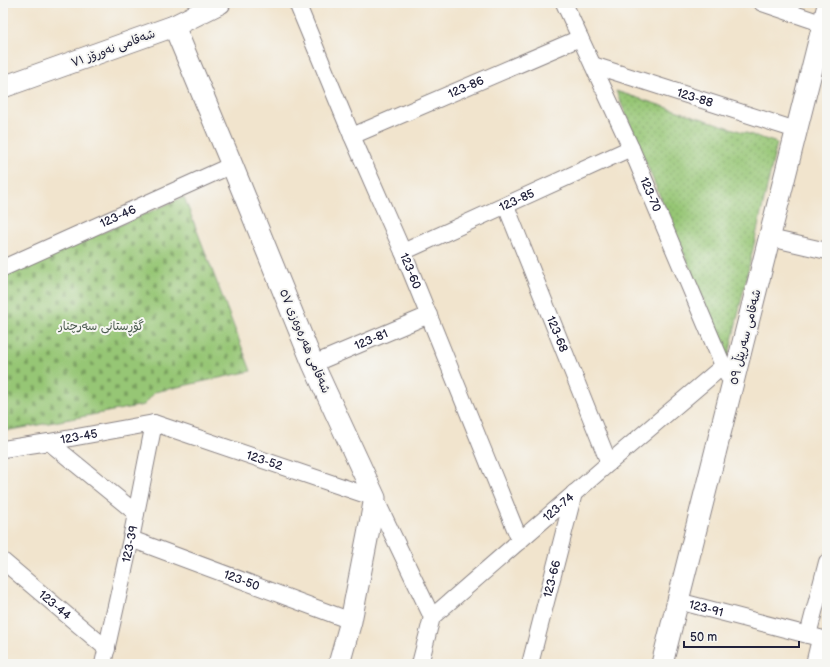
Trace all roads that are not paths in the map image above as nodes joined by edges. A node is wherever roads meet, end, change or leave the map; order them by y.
1 (220, 3) edge
2 (297, 3) edge
3 (564, 3) edge
4 (762, 3) edge
5 (825, 17) edge
6 (174, 26) junction
7 (580, 38) junction
8 (593, 65) junction
9 (3, 87) edge
10 (796, 130) junction
11 (352, 136) junction
12 (631, 148) junction
13 (232, 165) junction
14 (506, 206) junction
15 (770, 238) junction
16 (827, 251) edge
17 (403, 252) junction
18 (3, 268) edge
19 (428, 315) junction
20 (313, 364) junction
21 (723, 366) junction
22 (732, 388) junction
23 (154, 423) junction
24 (49, 442) junction
25 (3, 449) edge
26 (608, 463) junction
27 (574, 493) junction
28 (375, 498) junction
29 (136, 513) junction
30 (131, 540) junction
31 (520, 541) junction
32 (3, 561) edge
33 (827, 562) edge
34 (678, 601) junction
35 (432, 617) junction
36 (351, 621) junction
37 (818, 638) edge
38 (105, 657) edge
39 (339, 664) edge
40 (420, 664) edge
41 (530, 664) edge
42 (662, 664) edge
43 (814, 664) edge

1 - 6 street, شەقامی نەورۆز ٧١
2 - 11 street, 123-60
3 - 7 street, 123-70
4 - 5 street
5 - 10 street, شەقامی سەرپێڵ ٥٩
6 - 9 street, شەقامی نەورۆز ٧١
6 - 13 street, شەقامی هەرەوەزی ٥٧
7 - 8 street, 123-70
7 - 11 street, 123-86
8 - 10 street, 123-88
8 - 12 street, 123-70
10 - 15 street, شەقامی سەرپێڵ ٥٩
11 - 17 street, 123-60
12 - 14 street, 123-85
12 - 21 street, 123-70
13 - 18 street, 123-46
13 - 20 street, شەقامی هەرەوەزی ٥٧
14 - 17 street, 123-85
14 - 26 street, 123-68
15 - 16 street
15 - 22 street, شەقامی سەرپێڵ ٥٩
17 - 19 street, 123-60
19 - 20 street, 123-81
19 - 31 street, 123-60
20 - 28 street, شەقامی هەرەوەزی ٥٧
21 - 22 street, 123-70
21 - 26 street, 123-74
22 - 34 street, شەقامی سەرپێڵ ٥٩
23 - 24 street, 123-45
23 - 28 street, 123-52
23 - 29 street, 123-39
24 - 25 street, 123-45
24 - 29 street
26 - 27 street, 123-74
27 - 31 street, 123-74
27 - 41 street, 123-66
28 - 35 street
28 - 36 street
29 - 30 street, 123-39
30 - 36 street, 123-50
30 - 38 street, 123-39
31 - 35 street, 123-74
32 - 38 street, 123-44
33 - 37 street
34 - 37 street, 123-91
34 - 42 street, شەقامی سەرپێڵ ٥٩
35 - 40 street
36 - 39 street
37 - 43 street

